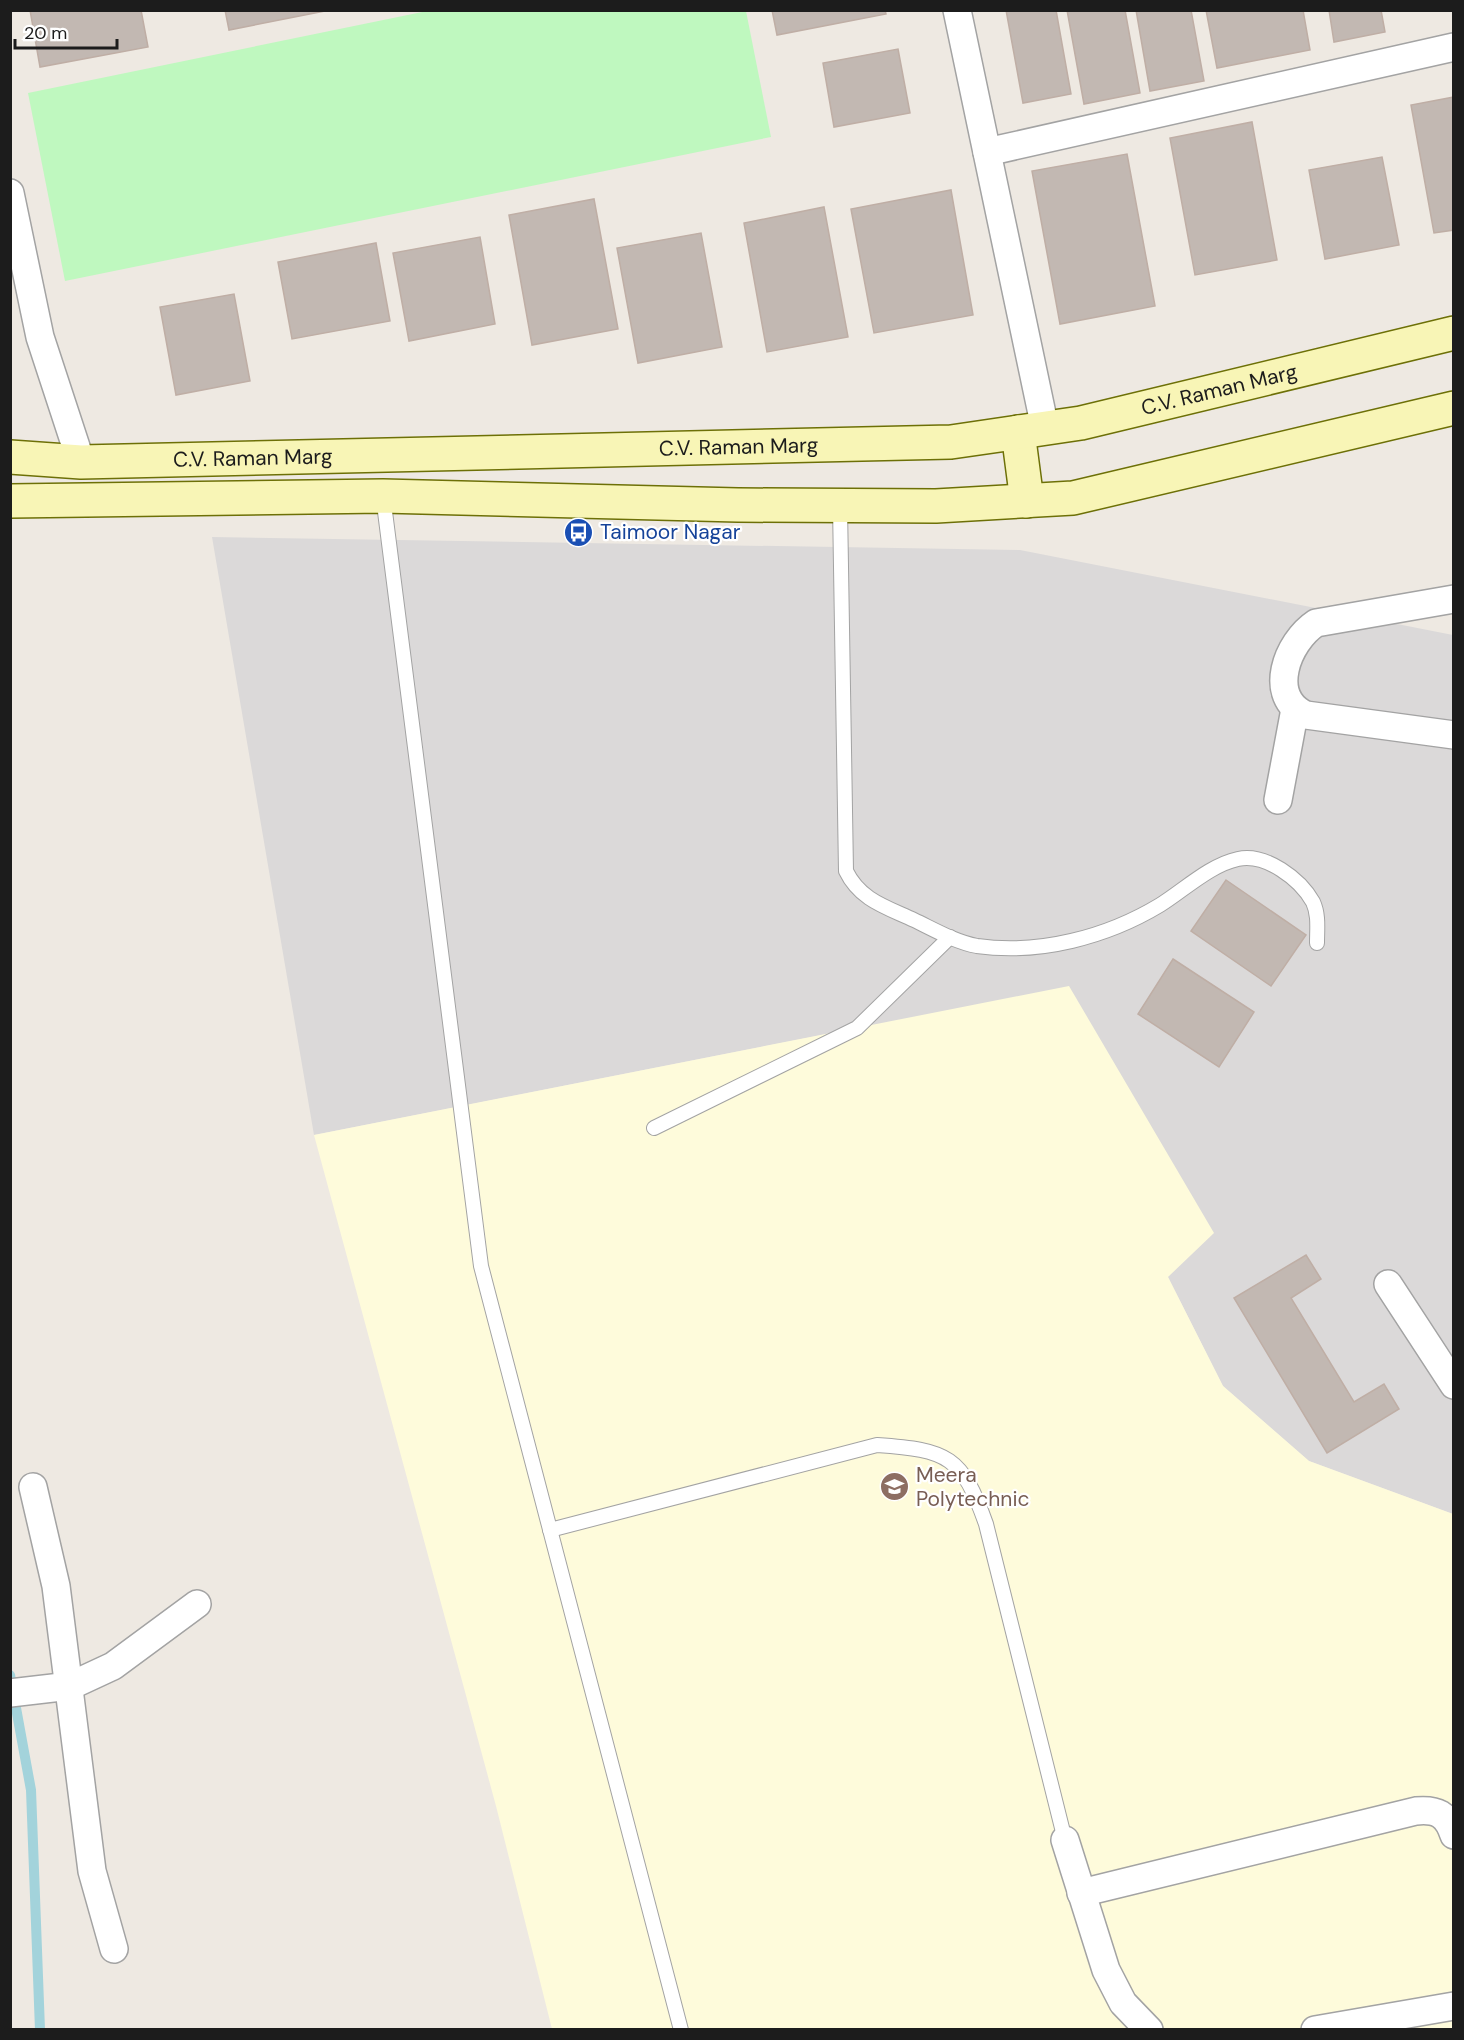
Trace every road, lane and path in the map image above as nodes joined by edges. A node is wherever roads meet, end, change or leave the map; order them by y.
1 (957, 10) edge
2 (1454, 46) edge
3 (987, 152) junction
4 (10, 193) edge
5 (17, 261) edge
6 (1454, 333) edge
7 (1454, 408) edge
8 (1031, 430) junction
9 (10, 457) edge
10 (81, 462) junction
11 (384, 496) junction
12 (10, 501) edge
13 (1027, 501) junction
14 (840, 506) junction
15 (1454, 599) edge
16 (1295, 710) junction
17 (1454, 735) edge
18 (1278, 800) dead end
19 (950, 938) junction
20 (1317, 943) dead end
21 (654, 1128) dead end
22 (1388, 1284) dead end
23 (1454, 1385) edge
24 (33, 1486) dead end
25 (550, 1530) junction
26 (196, 1605) dead end
27 (70, 1686) junction
28 (20, 1692) edge
29 (1454, 1835) edge
30 (1065, 1840) joint
31 (1081, 1893) junction
32 (114, 1949) dead end
33 (1454, 2006) edge
34 (681, 2030) edge
35 (1149, 2030) edge
36 (1315, 2030) edge

1 - 3 street
2 - 3 street
3 - 8 street
4 - 5 street
5 - 10 street
6 - 8 main road, C.V. Raman Marg
7 - 13 main road, C.V. Raman Marg
8 - 10 main road, C.V. Raman Marg
8 - 13 main road
9 - 10 main road, C.V. Raman Marg
11 - 12 main road, C.V. Raman Marg
11 - 14 main road, C.V. Raman Marg
11 - 25 lane
13 - 14 main road, C.V. Raman Marg
14 - 19 lane
15 - 16 street
16 - 17 street
16 - 18 street
19 - 20 lane
19 - 21 lane
22 - 23 street
24 - 27 street
25 - 30 lane
25 - 34 lane
26 - 27 street
27 - 28 street
27 - 32 street
29 - 31 street
30 - 31 street
31 - 35 street
33 - 36 street

